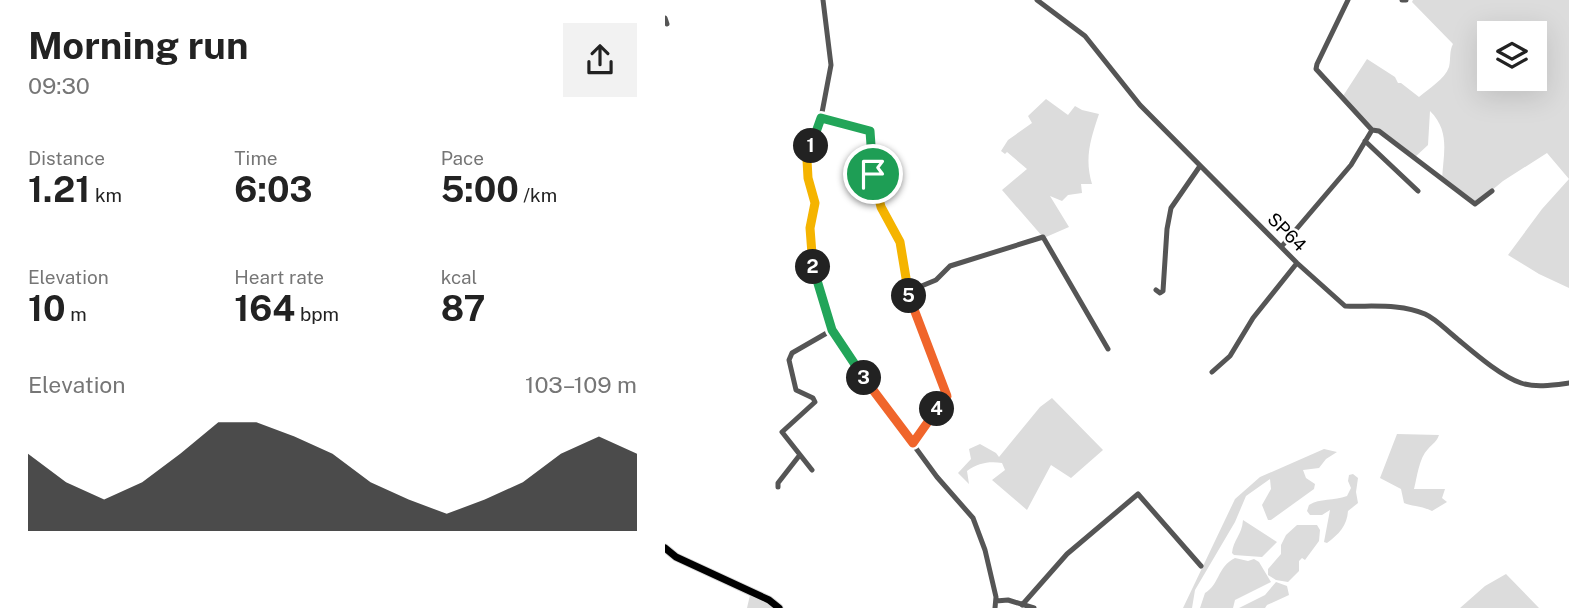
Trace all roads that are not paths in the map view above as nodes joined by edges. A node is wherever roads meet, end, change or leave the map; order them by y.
1 (823, 0) edge
2 (1037, 0) edge
3 (1054, 0) edge
4 (1348, 0) edge
5 (1047, 8) junction
6 (821, 118) junction
7 (1372, 130) junction
8 (1365, 141) junction
9 (1200, 166) junction
10 (1417, 191) dead end
11 (1492, 191) dead end
12 (1282, 246) junction
13 (1297, 262) junction
14 (1156, 290) dead end
15 (908, 292) junction
16 (832, 330) junction
17 (1108, 349) dead end
18 (1212, 372) dead end
19 (1569, 383) edge
20 (913, 443) junction
21 (799, 456) junction
22 (812, 470) dead end
23 (778, 487) dead end
24 (665, 548) edge
25 (1201, 566) dead end
26 (996, 601) junction
27 (1022, 605) junction
28 (779, 608) edge
29 (995, 608) edge
30 (1034, 608) edge

1 - 6 street
2 - 5 street, SP64 / SP64
3 - 5 street
4 - 7 street
5 - 9 street, SP64 / SP64
6 - 15 street
6 - 16 street
7 - 8 street
7 - 11 street
8 - 10 street
8 - 12 street
9 - 12 street, SP64 / SP64
9 - 14 street
12 - 13 street, SP64 / SP64
13 - 18 street
13 - 19 street, SP64 / SP64
15 - 17 street
15 - 20 street
16 - 20 street
16 - 21 street
20 - 26 street
21 - 22 street
21 - 23 street
24 - 28 main road
25 - 27 street
26 - 27 street
26 - 29 street
27 - 30 street

